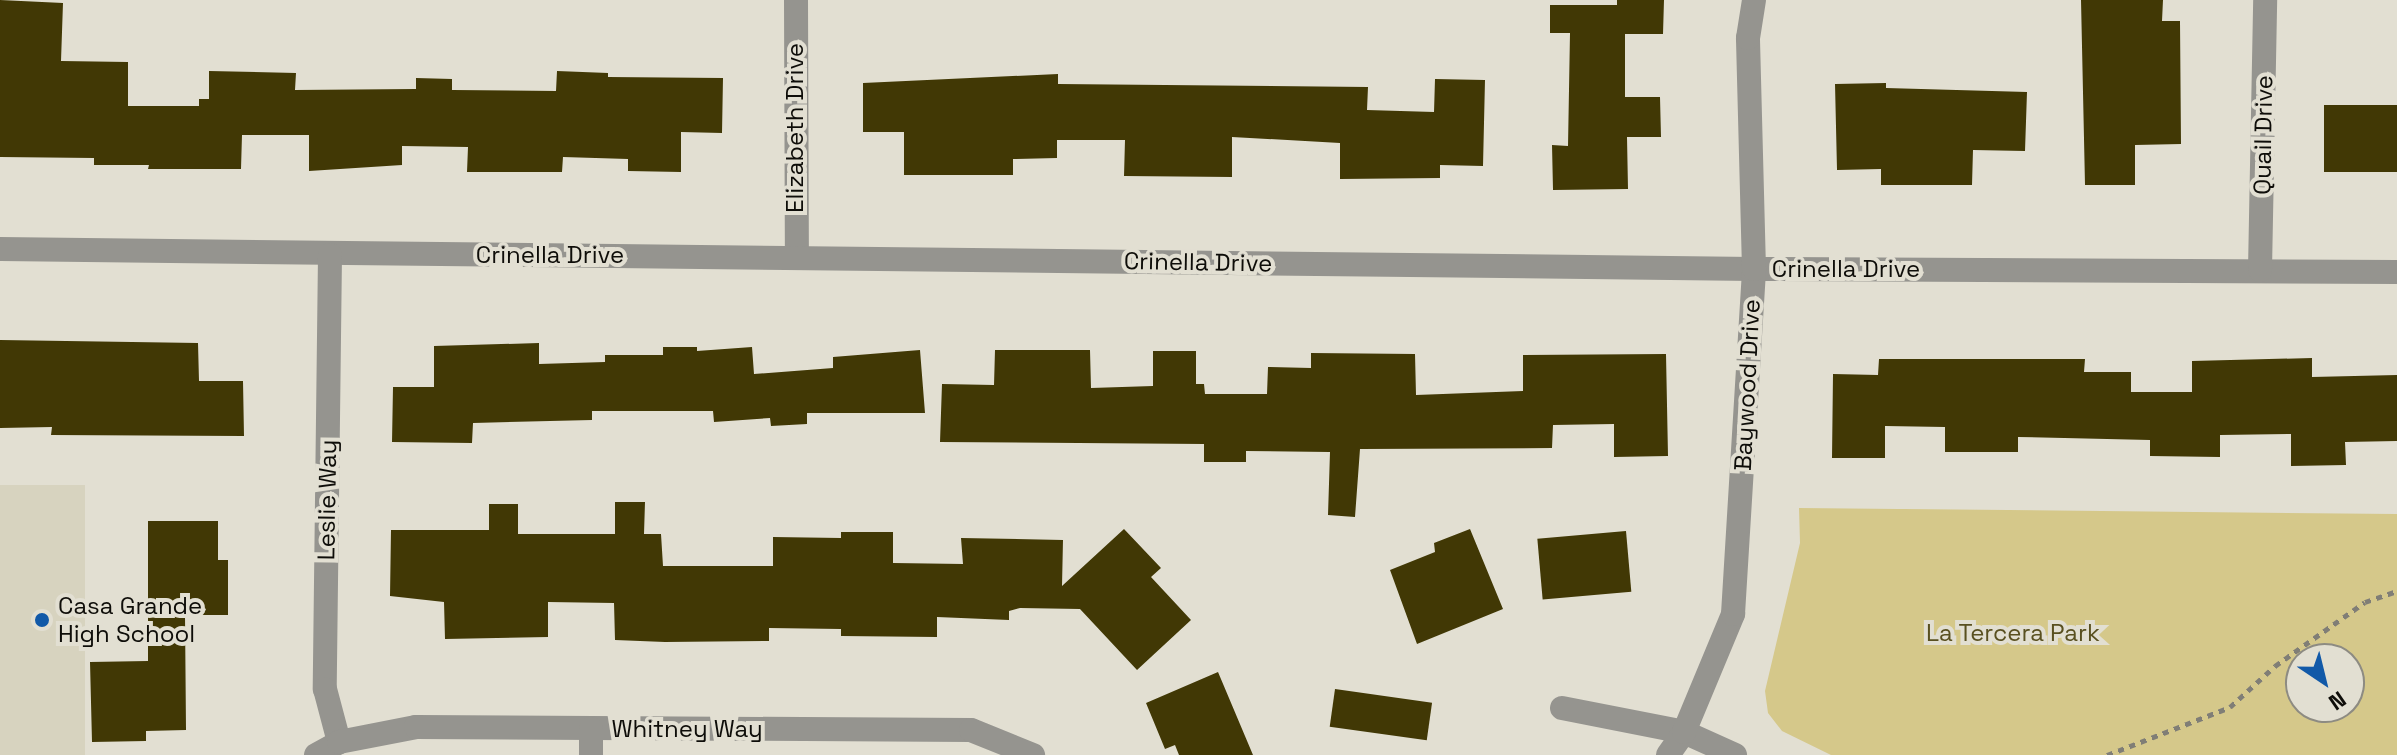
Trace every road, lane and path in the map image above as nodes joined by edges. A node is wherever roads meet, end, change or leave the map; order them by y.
1 (796, 0) edge
2 (1754, 0) edge
3 (2265, 0) edge
4 (0, 249) edge
5 (330, 255) junction
6 (797, 256) junction
7 (1754, 269) junction
8 (2260, 270) junction
9 (2397, 272) edge
10 (2397, 591) edge
11 (1562, 708) dead end
12 (591, 729) junction
13 (1684, 732) junction
14 (339, 742) junction
15 (1033, 753) edge
16 (316, 755) edge
17 (591, 755) edge
18 (1668, 755) edge
19 (1735, 755) edge
20 (2107, 755) edge

1 - 6 street, Elizabeth Drive
2 - 7 street, Baywood Drive
3 - 8 street, Quail Drive
4 - 5 street, Crinella Drive
5 - 6 street, Crinella Drive
5 - 14 street, Leslie Way
6 - 7 street, Crinella Drive
7 - 8 street, Crinella Drive
7 - 13 street, Baywood Drive
8 - 9 street, Crinella Drive
10 - 20 path
11 - 13 street
12 - 14 street, Whitney Way
12 - 15 street, Whitney Way
12 - 17 street
13 - 18 street, Baywood Drive
13 - 19 street
14 - 16 street, Whitney Way

